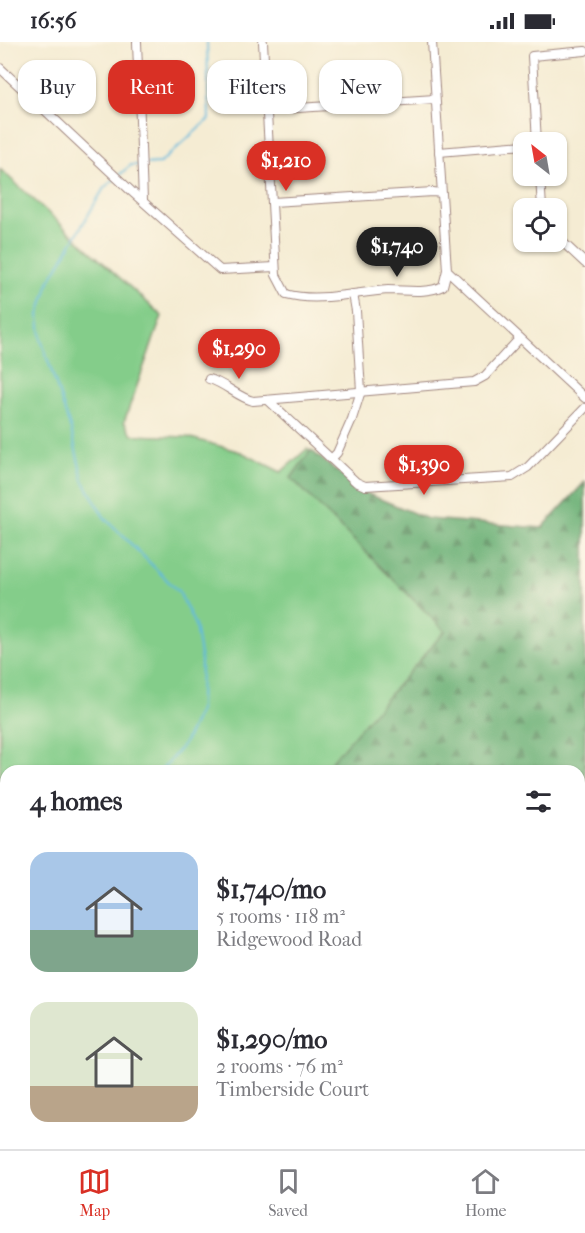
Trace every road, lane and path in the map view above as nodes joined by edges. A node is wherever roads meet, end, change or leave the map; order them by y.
1 (137, 42) edge
2 (263, 42) edge
3 (432, 42) edge
4 (585, 51) edge
5 (264, 60) edge
6 (0, 68) edge
7 (435, 99) junction
8 (307, 107) edge
9 (268, 114) edge
10 (536, 132) edge
11 (513, 146) edge
12 (439, 152) junction
13 (441, 193) junction
14 (143, 200) junction
15 (273, 202) junction
16 (567, 246) edge
17 (585, 263) edge
18 (275, 267) junction
19 (447, 270) junction
20 (353, 294) junction
21 (520, 338) junction
22 (209, 379) dead end
23 (361, 391) junction
24 (585, 398) edge
25 (268, 400) junction
26 (585, 408) edge
27 (331, 459) junction

1 - 14 street
2 - 5 street
3 - 7 street
4 - 10 street
6 - 14 street
7 - 8 street
7 - 12 street
9 - 15 street
11 - 12 street
12 - 13 street
13 - 15 street
13 - 19 street
14 - 18 street
15 - 18 street
16 - 17 street
18 - 20 street
19 - 20 street
19 - 21 street
20 - 23 street
21 - 23 street
21 - 24 street
22 - 25 street
23 - 25 street
23 - 27 street
25 - 27 street
26 - 27 street

